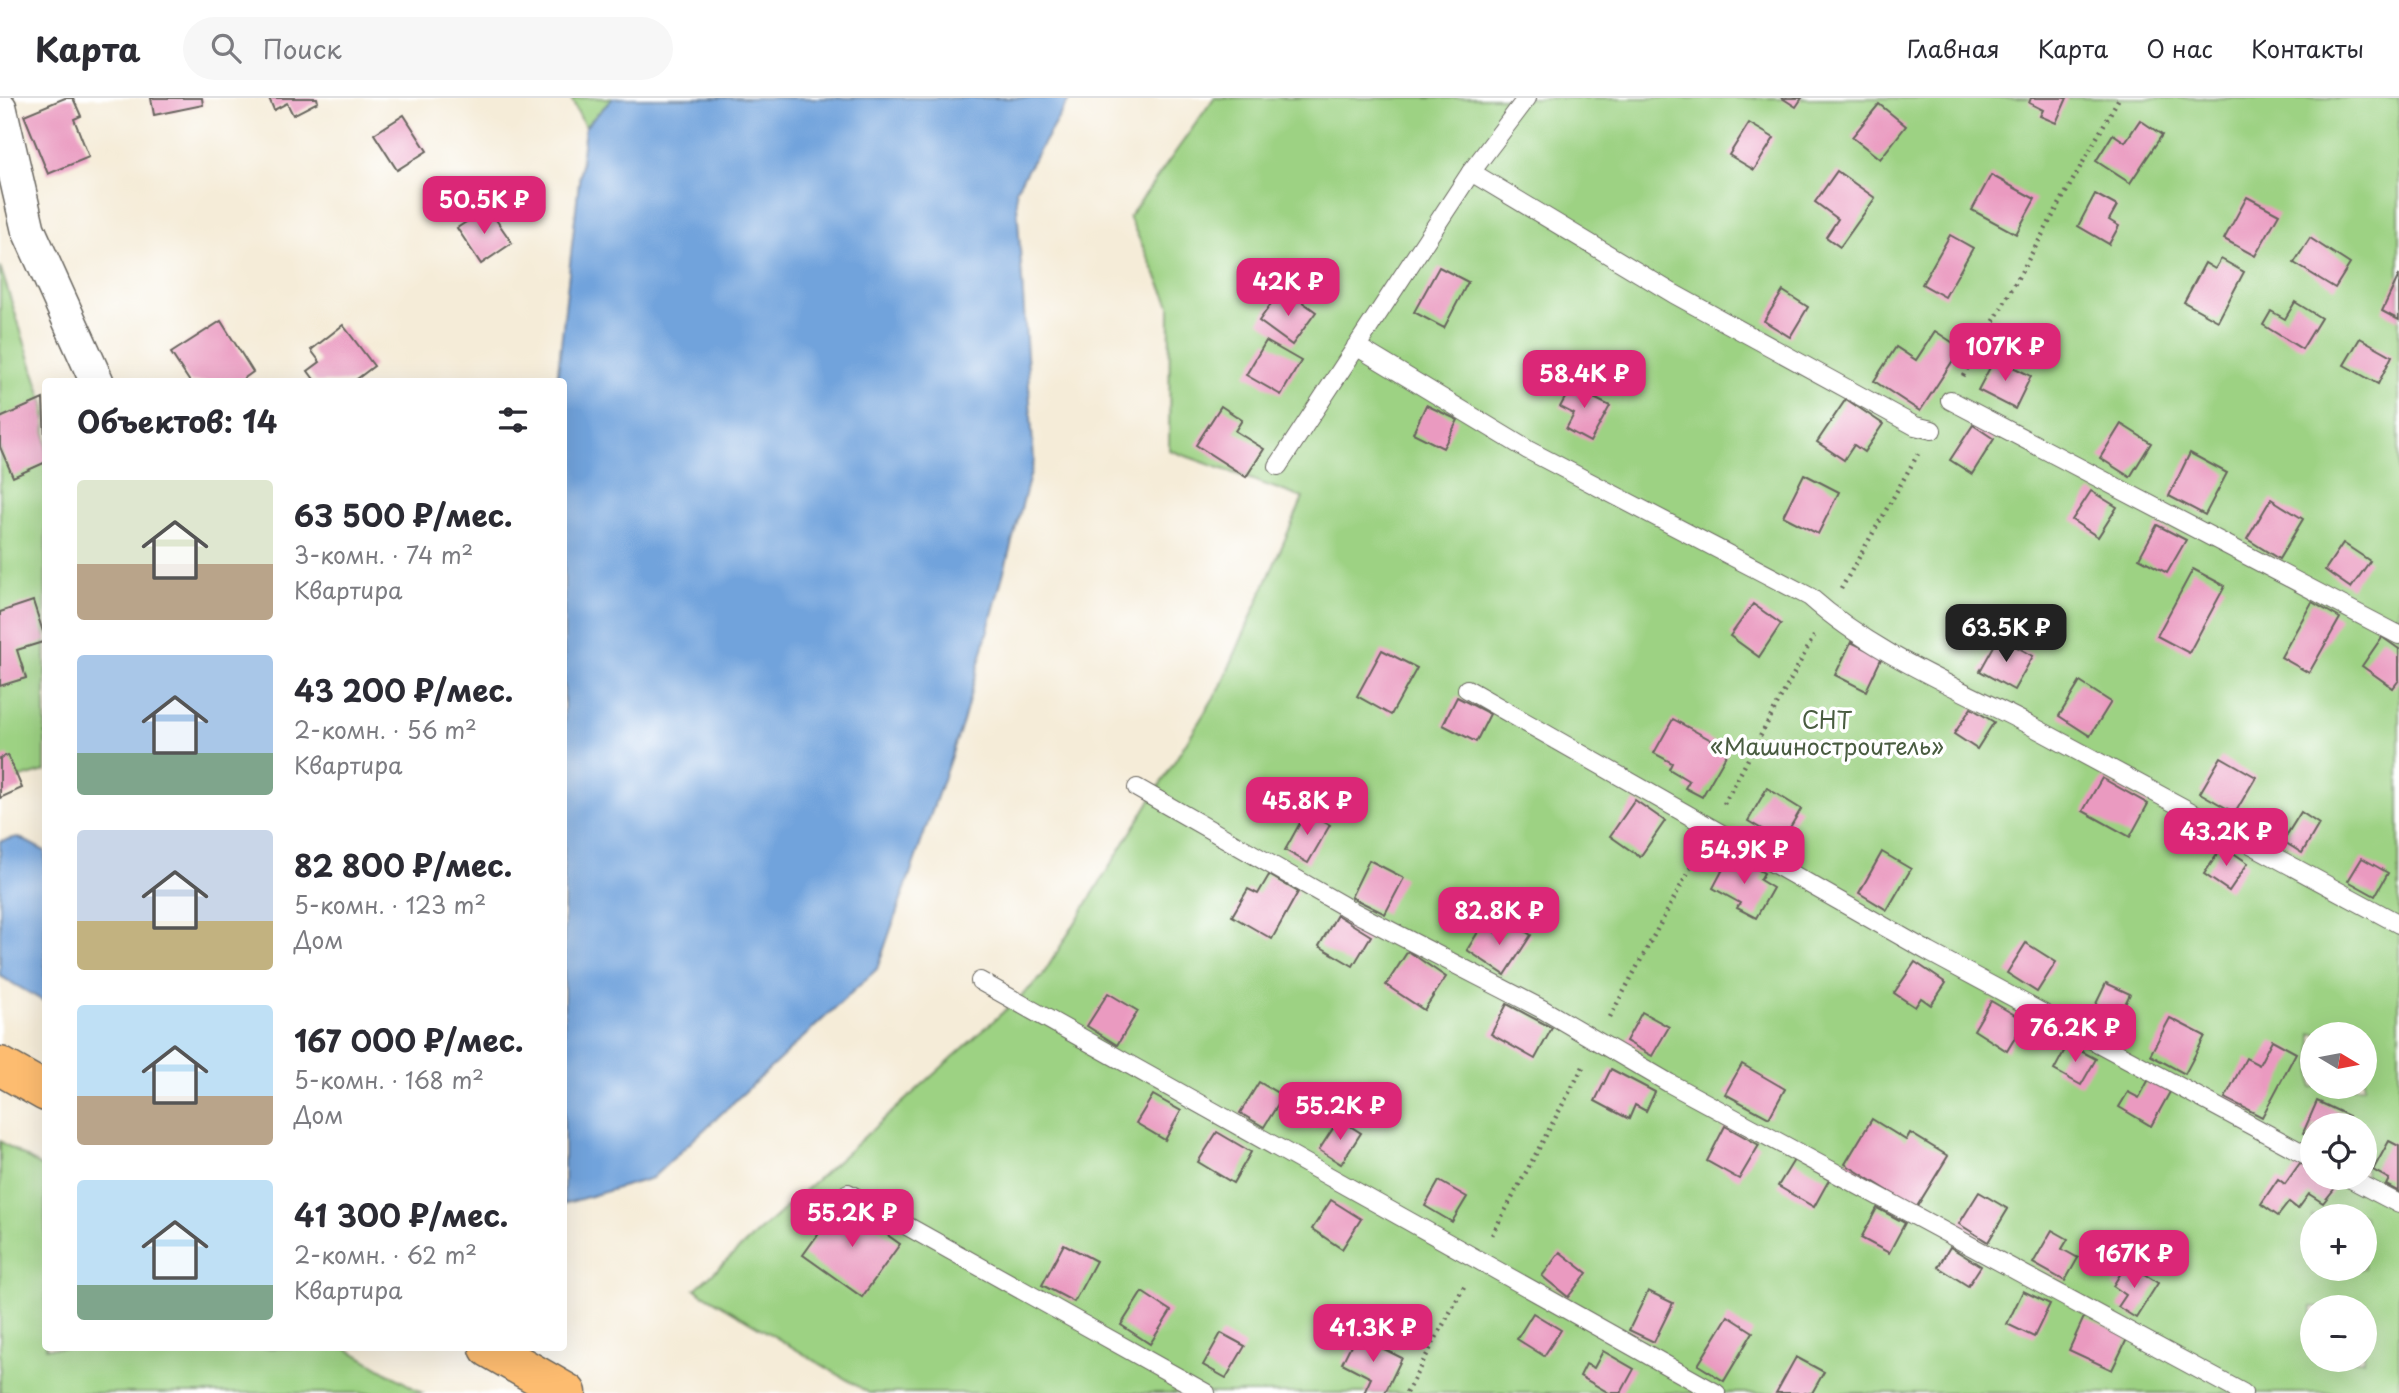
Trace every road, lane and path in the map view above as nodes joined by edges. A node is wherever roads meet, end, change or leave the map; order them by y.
1 (1527, 98) edge
2 (2119, 98) edge
3 (0, 108) edge
4 (1471, 172) junction
5 (1356, 346) junction
6 (95, 378) edge
7 (1950, 400) joint
8 (1932, 430) joint
9 (1278, 466) dead end
10 (1827, 612) junction
11 (2399, 635) edge
12 (1467, 689) dead end
13 (1137, 788) dead end
14 (1712, 826) junction
15 (2399, 924) edge
16 (980, 981) dead end
17 (1598, 1040) junction
18 (0, 1066) edge
19 (42, 1091) edge
20 (2300, 1152) edge
21 (2373, 1190) edge
22 (848, 1193) dead end
23 (2399, 1204) edge
24 (1478, 1262) junction
25 (494, 1351) edge
26 (567, 1393) edge
27 (1206, 1393) edge
28 (1406, 1393) edge
29 (1716, 1393) edge
30 (2243, 1393) edge

1 - 4 lane
2 - 7 path
3 - 6 street
4 - 5 lane
4 - 8 lane
5 - 9 lane
5 - 10 lane
7 - 11 lane
8 - 10 path
10 - 14 path
10 - 15 lane
12 - 14 lane
13 - 17 lane
14 - 17 path
14 - 20 lane
16 - 24 lane
17 - 24 path
17 - 30 lane
18 - 19 highway
21 - 23 lane
22 - 27 lane
24 - 28 path
24 - 29 lane
25 - 26 highway

